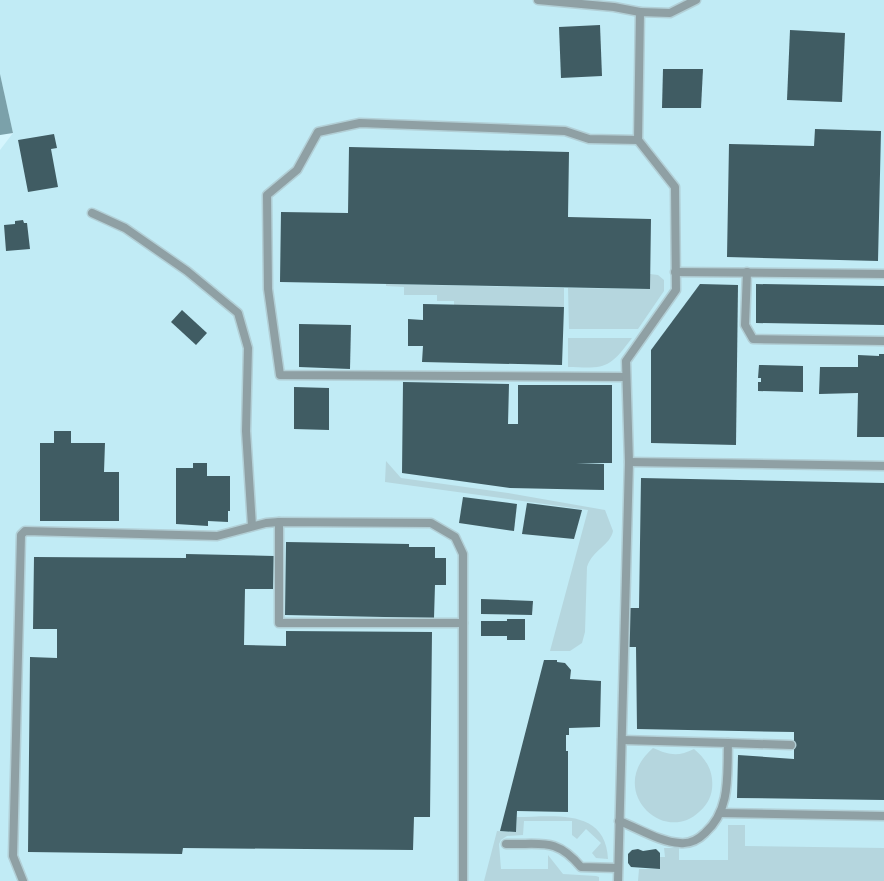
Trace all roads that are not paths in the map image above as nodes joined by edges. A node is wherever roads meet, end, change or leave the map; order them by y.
1 (538, 0) edge
2 (696, 0) edge
3 (640, 12) junction
4 (638, 140) junction
5 (92, 213) dead end
6 (675, 272) junction
7 (747, 272) junction
8 (884, 274) edge
9 (884, 341) edge
10 (626, 377) junction
11 (630, 462) junction
12 (884, 466) edge
13 (279, 522) junction
14 (252, 526) junction
15 (463, 623) junction
16 (622, 740) junction
17 (728, 743) junction
18 (791, 745) dead end
19 (720, 813) junction
20 (884, 816) edge
21 (619, 821) junction
22 (506, 844) dead end
23 (618, 868) junction
24 (23, 881) edge
25 (462, 881) edge
26 (618, 881) edge

1 - 3 lane
2 - 3 lane
3 - 4 lane
4 - 6 lane
4 - 10 lane
5 - 14 lane
6 - 7 lane
6 - 10 lane
7 - 8 lane
7 - 9 lane
10 - 11 lane
11 - 12 lane
11 - 16 lane
13 - 14 lane
13 - 15 lane
13 - 15 lane
14 - 24 lane
15 - 25 lane
16 - 17 lane
16 - 21 lane
17 - 18 lane
17 - 19 lane
19 - 20 lane
19 - 21 lane
21 - 23 lane
22 - 23 lane
23 - 26 lane

